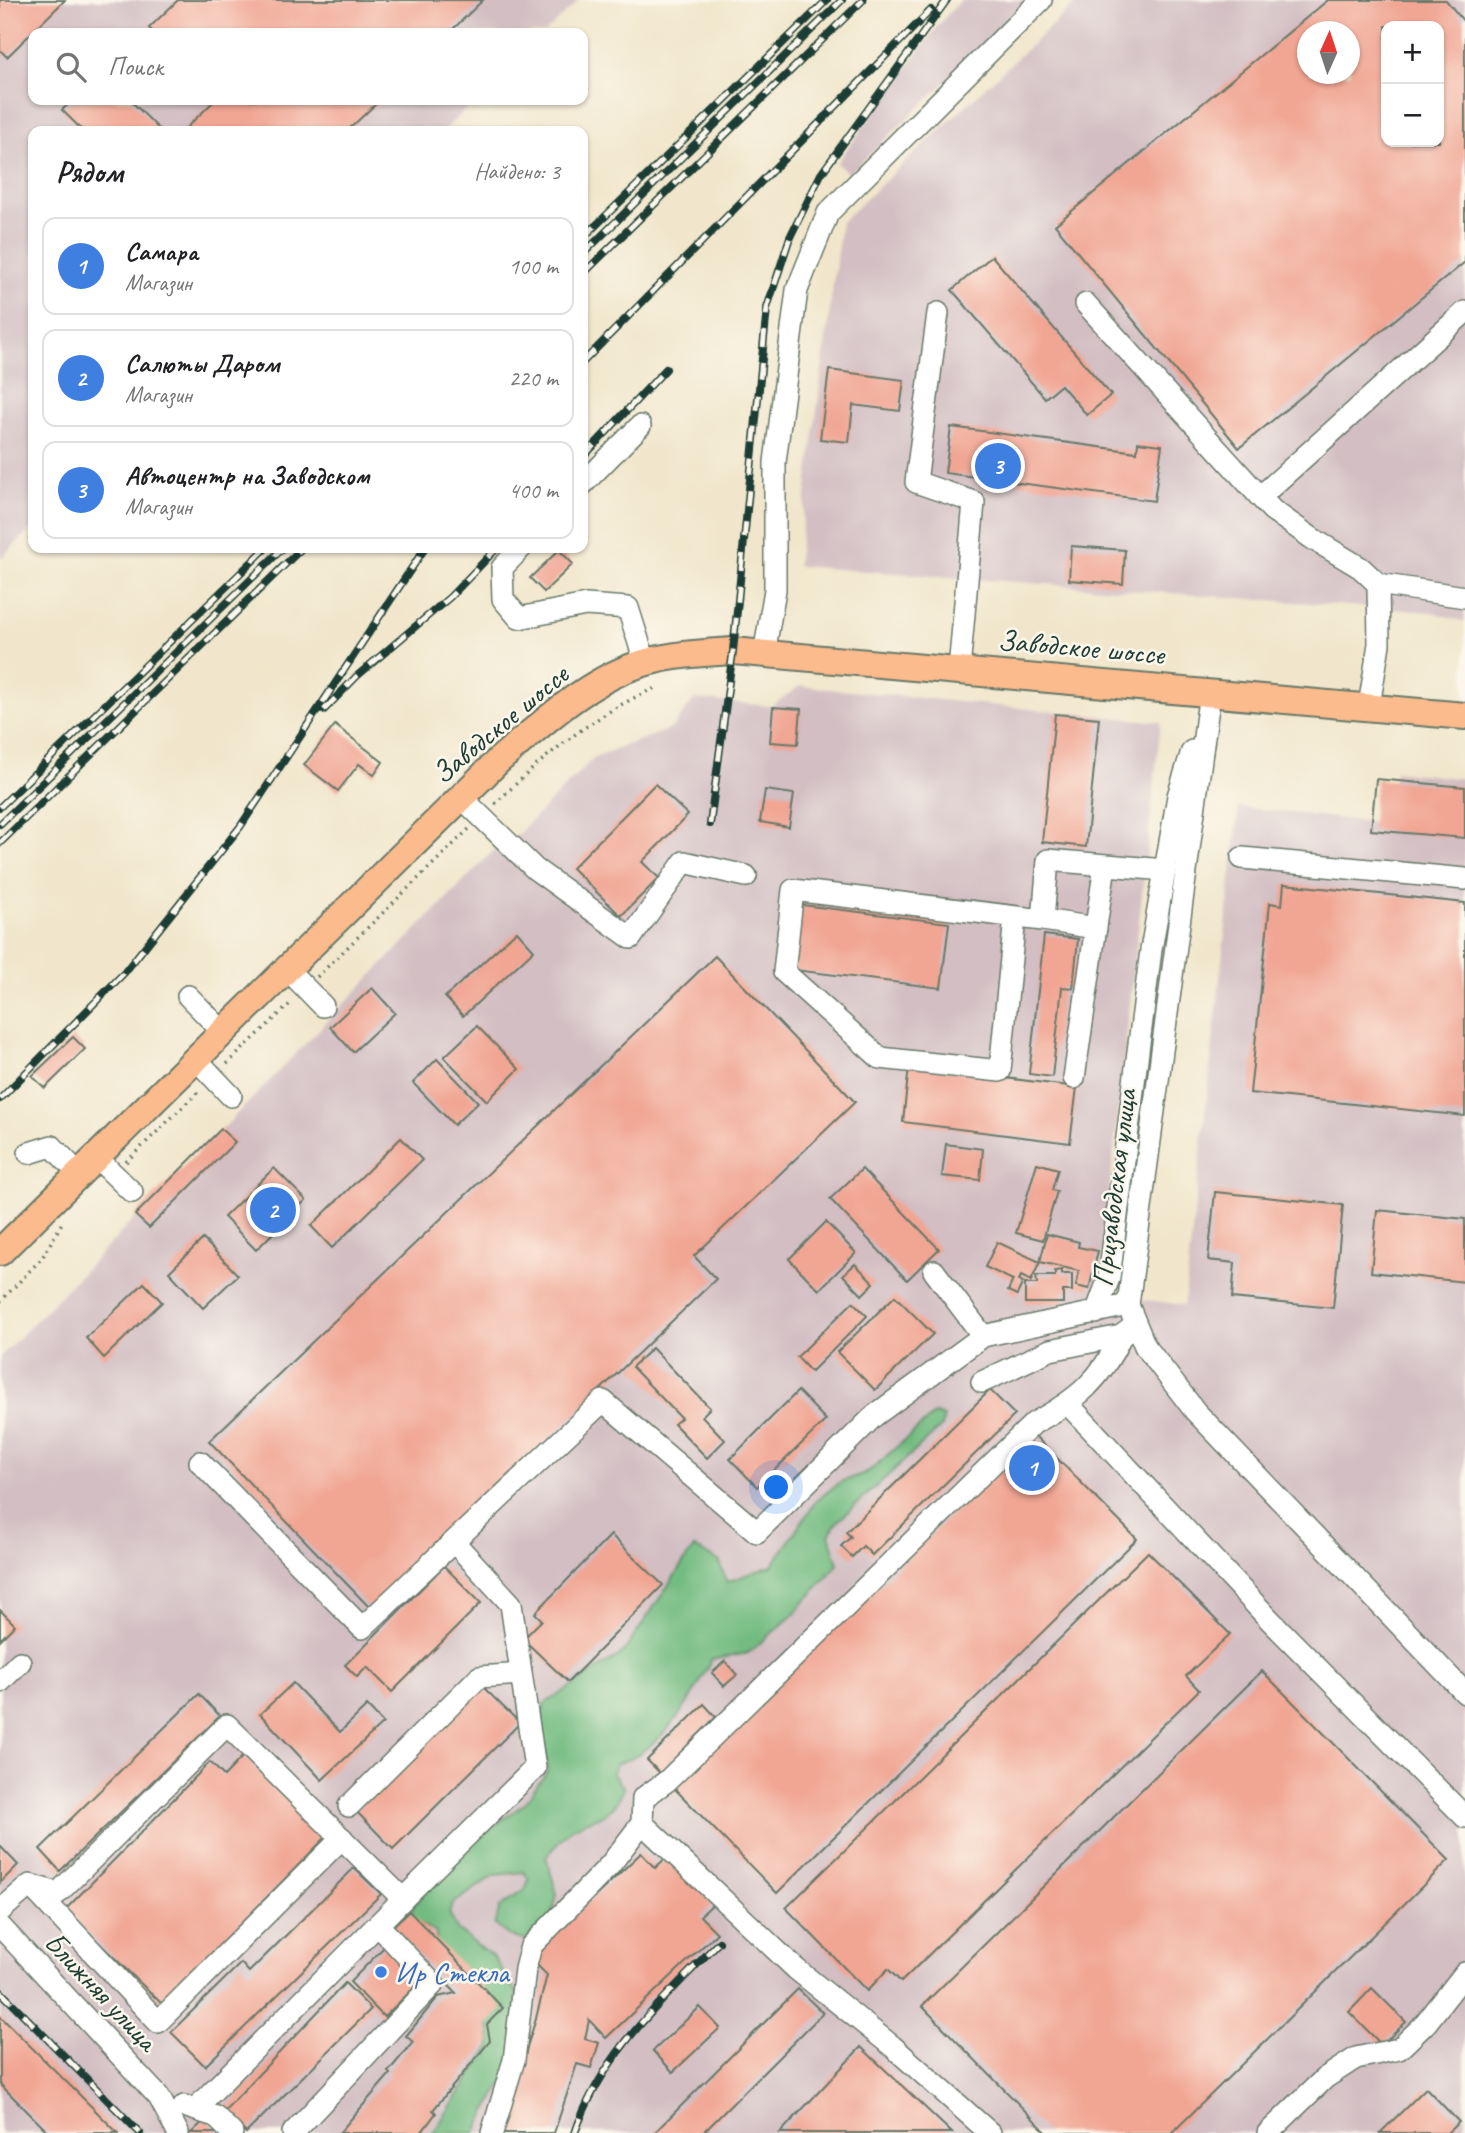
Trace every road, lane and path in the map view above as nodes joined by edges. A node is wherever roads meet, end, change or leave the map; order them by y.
1 (1041, 0) edge
2 (1086, 304) dead end
3 (1465, 312) edge
4 (938, 313) dead end
5 (640, 425) dead end
6 (588, 479) edge
7 (1260, 497) junction
8 (516, 553) edge
9 (1378, 584) junction
10 (1465, 597) edge
11 (764, 654) junction
12 (645, 662) junction
13 (958, 670) junction
14 (1210, 692) junction
15 (1369, 706) junction
16 (1465, 716) edge
17 (462, 797) junction
18 (1242, 858) dead end
19 (1105, 865) junction
20 (1165, 870) junction
21 (746, 876) dead end
22 (1465, 879) edge
23 (1015, 917) junction
24 (1043, 920) junction
25 (1096, 929) junction
26 (287, 969) junction
27 (188, 996) dead end
28 (323, 1006) dead end
29 (223, 1032) junction
30 (196, 1059) junction
31 (1074, 1078) dead end
32 (231, 1096) dead end
33 (29, 1153) dead end
34 (88, 1165) junction
35 (132, 1192) dead end
36 (0, 1252) edge
37 (934, 1271) dead end
38 (1128, 1305) junction
39 (1096, 1313) junction
40 (1129, 1331) junction
41 (983, 1336) junction
42 (982, 1382) dead end
43 (1069, 1404) junction
44 (200, 1462) dead end
45 (454, 1542) junction
46 (20, 1662) dead end
47 (521, 1674) junction
48 (0, 1682) edge
49 (1465, 1693) edge
50 (349, 1806) dead end
51 (1465, 1817) edge
52 (642, 1823) junction
53 (342, 1838) junction
54 (30, 1885) junction
55 (403, 1899) junction
56 (0, 1911) edge
57 (378, 1925) junction
58 (0, 1926) edge
59 (1465, 1973) edge
60 (159, 2097) junction
61 (195, 2109) junction
62 (178, 2133) edge
63 (232, 2133) edge
64 (292, 2133) edge
65 (492, 2133) edge
66 (990, 2133) edge
67 (1269, 2133) edge

1 - 11 street
2 - 7 street
3 - 7 street
4 - 13 street
5 - 6 street
7 - 9 street
8 - 12 street
9 - 10 street
9 - 15 street
11 - 12 main road, Заводское шоссе
11 - 13 main road, Заводское шоссе
12 - 17 main road, Заводское шоссе
13 - 14 main road, Заводское шоссе
14 - 15 main road, Заводское шоссе
14 - 20 street
14 - 38 street, Призаводская улица
15 - 16 main road, Заводское шоссе
17 - 21 street
17 - 26 main road, Заводское шоссе
18 - 22 street
19 - 20 street
19 - 24 street
19 - 25 street
20 - 39 street
23 - 23 street
23 - 24 street
24 - 25 street
25 - 31 street
26 - 28 street
26 - 29 main road, Заводское шоссе
27 - 29 street
29 - 30 main road, Заводское шоссе
30 - 32 street
30 - 34 main road, Заводское шоссе
33 - 34 street
34 - 35 street
34 - 36 main road, Заводское шоссе
37 - 41 street
38 - 39 street
38 - 40 street, Призаводская улица
39 - 41 street
40 - 42 street
40 - 43 street
40 - 49 street, Призаводская улица
41 - 45 street
43 - 51 street
43 - 52 street
44 - 45 street
45 - 47 street
46 - 48 street
47 - 50 street
47 - 55 street
52 - 65 street
52 - 66 street
53 - 54 street
53 - 54 street
53 - 55 street
54 - 56 street
55 - 57 street
57 - 61 street
57 - 64 street
58 - 60 street, Ближняя улица
59 - 67 street
60 - 61 street
60 - 62 street
61 - 63 street

